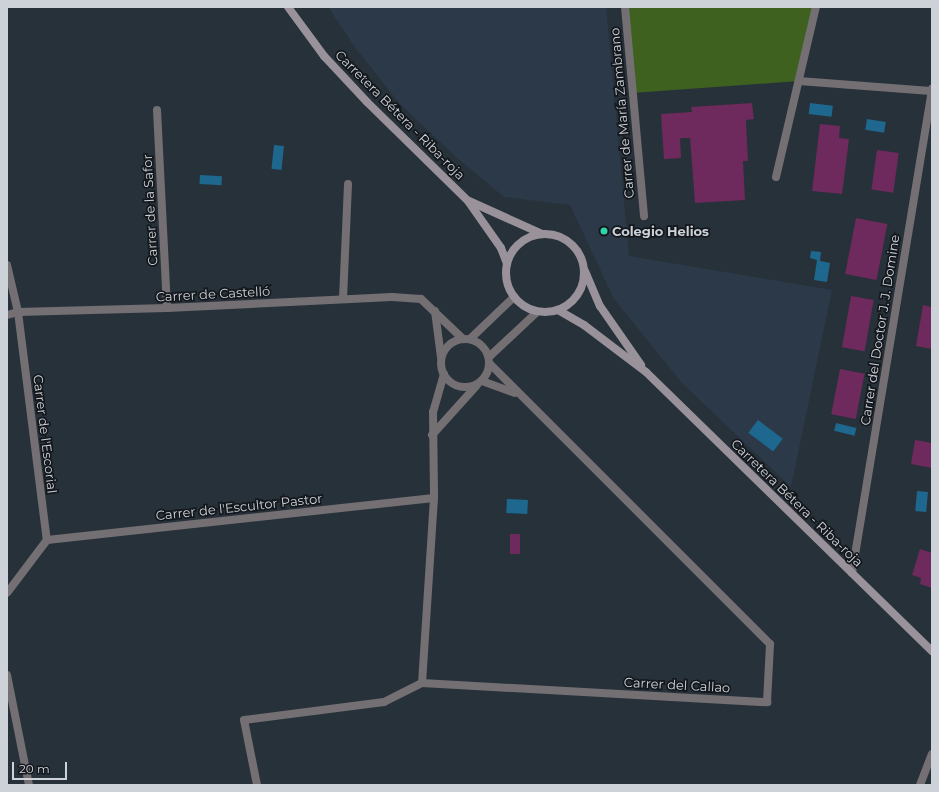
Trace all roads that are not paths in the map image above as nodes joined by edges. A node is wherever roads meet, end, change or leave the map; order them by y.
1 (288, 7) edge
2 (625, 7) edge
3 (816, 7) edge
4 (799, 80) junction
5 (932, 90) edge
6 (158, 110) dead end
7 (776, 177) dead end
8 (348, 184) dead end
9 (468, 200) junction
10 (644, 216) dead end
11 (542, 234) junction
12 (507, 264) junction
13 (7, 265) edge
14 (584, 267) junction
15 (514, 297) junction
16 (343, 299) junction
17 (167, 308) junction
18 (435, 310) junction
19 (558, 310) junction
20 (18, 312) junction
21 (537, 312) junction
22 (7, 315) edge
23 (466, 339) junction
24 (441, 359) junction
25 (489, 360) junction
26 (646, 372) junction
27 (444, 374) junction
28 (479, 383) junction
29 (518, 394) junction
30 (432, 435) junction
31 (434, 498) junction
32 (47, 540) junction
33 (852, 573) junction
34 (7, 593) edge
35 (932, 651) edge
36 (7, 675) edge
37 (422, 683) junction
38 (932, 754) edge
39 (929, 770) edge
40 (29, 785) edge
41 (257, 785) edge
42 (920, 785) edge

1 - 9 main road, Carretera Bétera - Riba-roja
2 - 10 street, Carrer de María Zambrano
3 - 4 street
4 - 5 street
4 - 7 street
5 - 33 street, Carrer del Doctor J. J. Domine
6 - 17 street, Carrer de la Safor
8 - 16 street
9 - 11 main road, Carretera Bétera - Riba-roja
9 - 12 main road, Carretera Bétera - Riba-roja
11 - 12 main road
11 - 14 main road
12 - 15 main road
13 - 20 street, Carrer de l'Escorial
14 - 19 main road
14 - 26 main road, Carretera Bétera - Riba-roja
15 - 21 main road
15 - 23 street
16 - 17 street, Carrer de Castelló
16 - 18 street, Carrer de Castelló
17 - 20 street, Carrer de Castelló
18 - 23 street
18 - 24 street
19 - 21 main road
19 - 26 main road, Carretera Bétera - Riba-roja
20 - 22 street, Carrer de Castelló
20 - 32 street, Carrer de l'Escorial
21 - 25 street
23 - 24 street
23 - 25 street
24 - 27 street
25 - 28 street
25 - 29 street, Carrer del Callao
26 - 33 main road, Carretera Bétera - Riba-roja
27 - 28 street
27 - 30 street
28 - 29 street, Carrer del Callao
28 - 30 street
29 - 37 street, Carrer del Callao
30 - 31 street
31 - 32 street, Carrer de l'Escultor Pastor
31 - 37 street
32 - 34 street
33 - 35 main road, Carretera Bétera - Riba-roja
36 - 40 street
37 - 41 street
38 - 39 street
39 - 42 street

